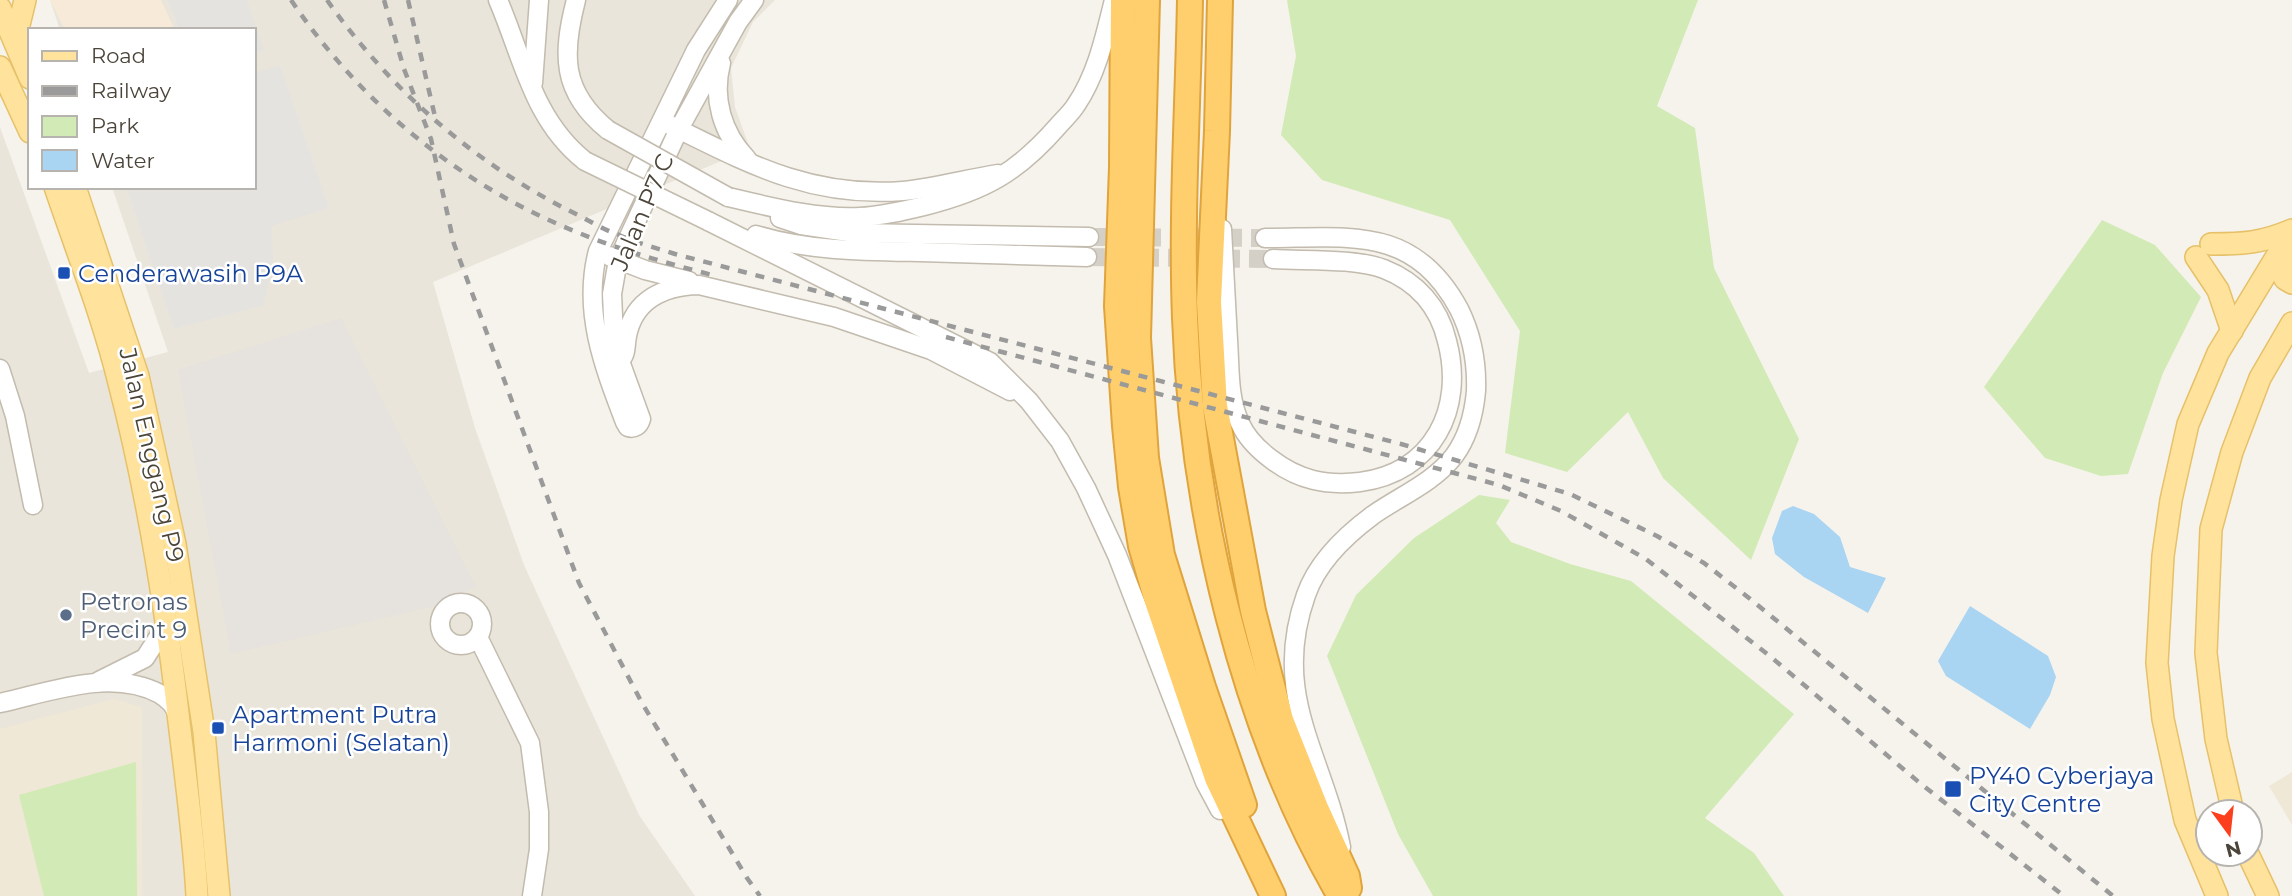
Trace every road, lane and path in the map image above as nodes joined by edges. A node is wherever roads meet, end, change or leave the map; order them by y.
1 (25, 0) edge
2 (498, 0) edge
3 (539, 0) edge
4 (576, 0) edge
5 (728, 0) edge
6 (754, 0) edge
7 (1114, 0) edge
8 (1123, 0) edge
9 (1147, 0) edge
10 (1190, 0) edge
11 (1220, 0) edge
12 (0, 8) edge
13 (17, 49) junction
14 (724, 49) junction
15 (0, 67) edge
16 (28, 74) edge
17 (532, 90) junction
18 (660, 120) junction
19 (28, 128) edge
20 (679, 129) junction
21 (1217, 131) junction
22 (761, 169) junction
23 (1010, 172) junction
24 (56, 189) edge
25 (76, 189) edge
26 (728, 197) junction
27 (708, 220) junction
28 (2292, 231) edge
29 (1089, 237) tunnel mouth
30 (1265, 238) tunnel mouth
31 (598, 251) junction
32 (2292, 253) edge
33 (1087, 257) tunnel mouth
34 (1273, 259) tunnel mouth
35 (618, 260) junction
36 (2292, 283) edge
37 (716, 288) junction
38 (2292, 323) edge
39 (2232, 331) junction
40 (612, 363) junction
41 (0, 369) edge
42 (1029, 401) junction
43 (33, 505) dead end
44 (168, 622) junction
45 (478, 637) dead end
46 (96, 682) junction
47 (0, 703) edge
48 (180, 724) junction
49 (2230, 798) edge
50 (2255, 868) edge
51 (1346, 889) edge
52 (197, 896) edge
53 (219, 896) edge
54 (532, 896) edge
55 (1270, 896) edge
56 (1284, 896) edge
57 (2217, 896) edge
58 (2268, 896) edge

1 - 13 main road
2 - 17 street
3 - 17 street
4 - 26 street, bridge
5 - 18 street, Jalan P7 C
6 - 14 street, Jalan P7 C
7 - 23 street
8 - 55 highway
9 - 56 highway
10 - 51 highway
11 - 21 highway
12 - 13 main road
13 - 16 main road
14 - 20 street, Jalan P7 C
14 - 22 street
15 - 19 main road
17 - 27 street, bridge
18 - 20 street
18 - 31 street, Jalan P7 C
20 - 22 street
20 - 35 street, Jalan P7 C
21 - 34 street
21 - 51 highway
22 - 23 street
23 - 26 street
24 - 44 main road, Jalan Enggang P9
25 - 53 main road, Jalan Enggang P9
26 - 29 street
27 - 33 street
27 - 42 street
28 - 39 main road
28 - 39 main road
30 - 51 street
31 - 35 street
31 - 40 street, Jalan P7 C
32 - 36 main road
35 - 37 street
35 - 40 street, Jalan P7 C
37 - 40 street
37 - 42 street
38 - 49 main road
39 - 57 main road
41 - 43 street
42 - 55 street
44 - 46 street
44 - 48 main road, Jalan Enggang P9
45 - 54 street
46 - 47 street
46 - 48 street
48 - 52 main road, Jalan Enggang P9
50 - 58 main road

